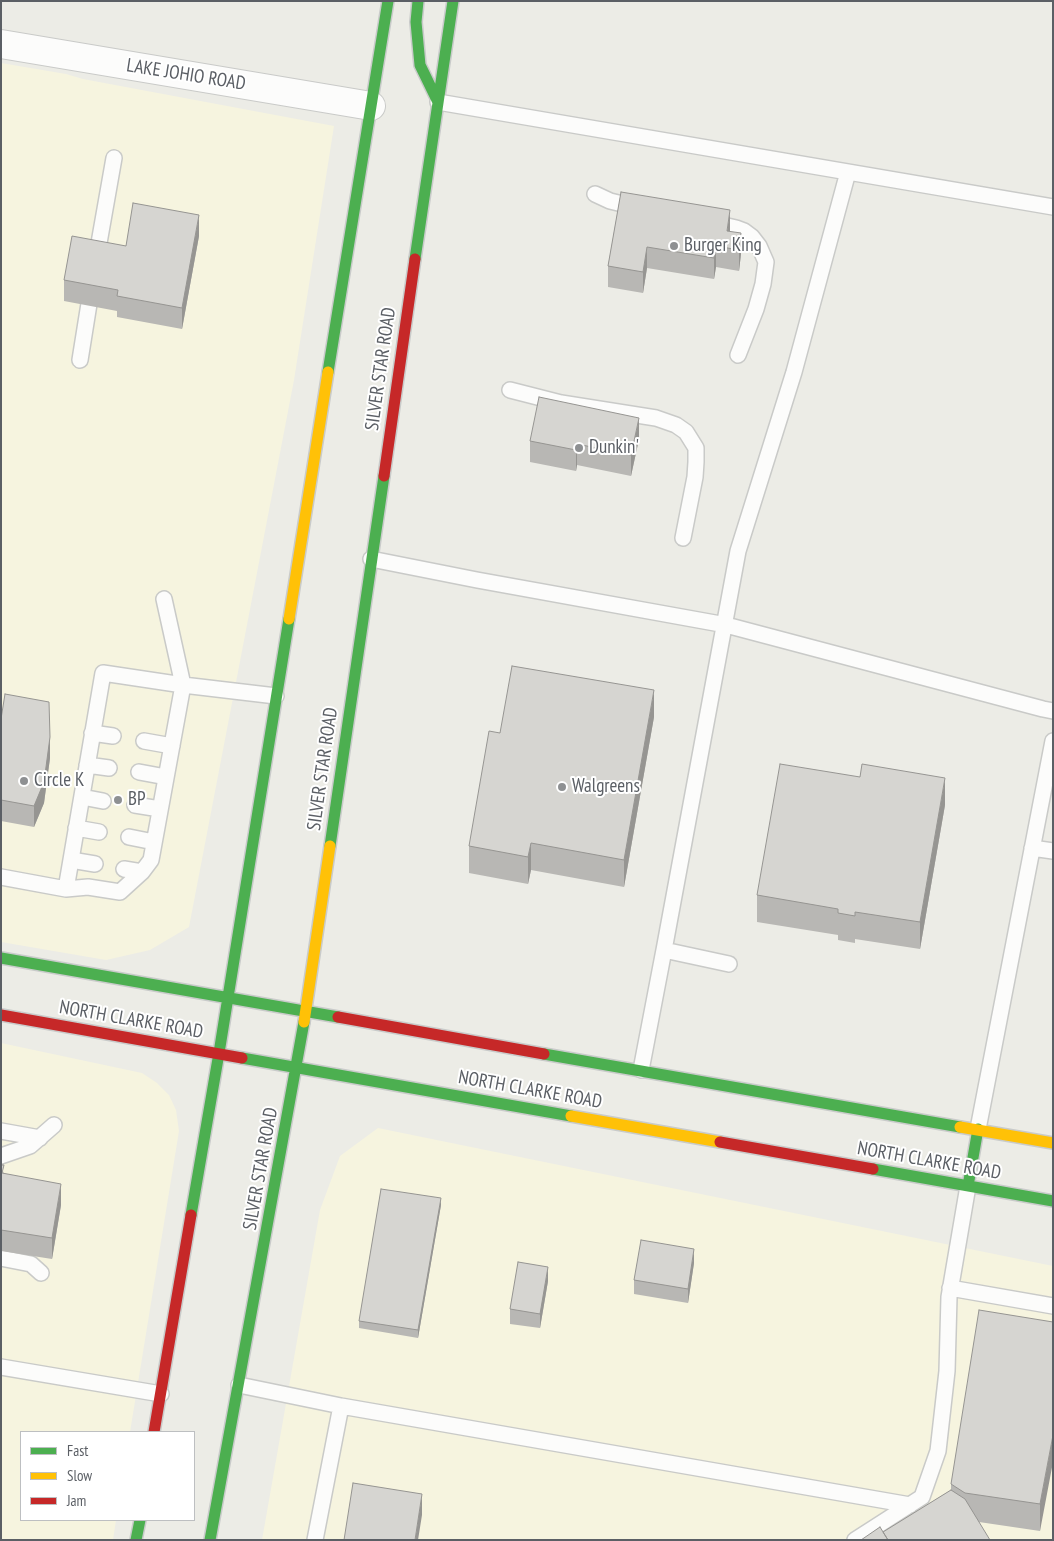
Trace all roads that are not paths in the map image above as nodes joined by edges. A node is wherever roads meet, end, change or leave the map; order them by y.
1 (388, 1) edge
2 (418, 1) edge
3 (453, 1) edge
4 (1, 44) edge
5 (438, 102) junction
6 (371, 106) junction
7 (114, 158) dead end
8 (848, 172) junction
9 (595, 194) dead end
10 (1053, 207) edge
11 (658, 212) edge
12 (696, 219) edge
13 (738, 355) dead end
14 (80, 360) dead end
15 (510, 390) dead end
16 (683, 538) dead end
17 (372, 559) junction
18 (164, 599) dead end
19 (726, 625) junction
20 (183, 684) junction
21 (276, 696) junction
22 (1053, 711) edge
23 (92, 733) junction
24 (113, 736) dead end
25 (144, 741) dead end
26 (1053, 741) edge
27 (172, 746) junction
28 (87, 765) junction
29 (109, 768) dead end
30 (139, 772) dead end
31 (166, 776) junction
32 (82, 797) junction
33 (104, 801) dead end
34 (135, 805) dead end
35 (160, 809) junction
36 (76, 828) junction
37 (99, 832) dead end
38 (129, 837) dead end
39 (154, 842) junction
40 (1032, 848) junction
41 (1053, 851) edge
42 (71, 860) junction
43 (95, 864) dead end
44 (124, 869) dead end
45 (142, 872) junction
46 (1, 877) edge
47 (66, 889) junction
48 (664, 950) junction
49 (1, 958) edge
50 (730, 964) dead end
51 (228, 997) junction
52 (306, 1011) junction
53 (1, 1015) edge
54 (219, 1053) junction
55 (298, 1066) junction
56 (641, 1070) junction
57 (54, 1125) dead end
58 (978, 1130) junction
59 (1, 1131) edge
60 (40, 1138) junction
61 (1053, 1143) edge
62 (1, 1156) edge
63 (968, 1186) junction
64 (1053, 1201) edge
65 (1, 1258) edge
66 (41, 1273) dead end
67 (950, 1288) junction
68 (1053, 1306) edge
69 (1, 1367) edge
70 (239, 1385) junction
71 (161, 1394) junction
72 (340, 1406) junction
73 (154, 1431) edge
74 (910, 1505) junction
75 (139, 1523) edge
76 (136, 1540) edge
77 (141, 1540) edge
78 (210, 1540) edge
79 (314, 1540) edge
80 (855, 1540) edge

1 - 6 main road
2 - 5 main road
3 - 5 main road, SILVER STAR ROAD
4 - 6 street, LAKE JOHIO ROAD
5 - 8 lane
5 - 17 main road, SILVER STAR ROAD
6 - 21 main road
7 - 14 lane
8 - 10 lane
8 - 19 lane
9 - 11 lane
12 - 13 lane
15 - 16 lane
17 - 19 lane
17 - 52 main road, SILVER STAR ROAD
18 - 20 lane
19 - 22 lane
19 - 48 lane
20 - 21 lane
20 - 23 lane
20 - 27 lane
21 - 51 main road
23 - 24 lane
23 - 28 lane
25 - 27 lane
26 - 40 lane
27 - 31 lane
28 - 29 lane
28 - 32 lane
30 - 31 lane
31 - 35 lane
32 - 33 lane
32 - 36 lane
34 - 35 lane
35 - 39 lane
36 - 37 lane
36 - 42 lane
38 - 39 lane
39 - 45 lane
40 - 41 lane
40 - 58 lane
42 - 43 lane
42 - 47 lane
44 - 45 lane
45 - 47 lane
46 - 47 lane
48 - 50 lane
48 - 56 lane
49 - 51 main road, NORTH CLARKE ROAD
51 - 52 main road, NORTH CLARKE ROAD
51 - 54 main road
52 - 55 main road, SILVER STAR ROAD
52 - 56 main road, NORTH CLARKE ROAD
53 - 54 main road, NORTH CLARKE ROAD
54 - 55 main road, NORTH CLARKE ROAD
54 - 71 main road
55 - 63 main road, NORTH CLARKE ROAD
55 - 70 main road, SILVER STAR ROAD
56 - 58 main road, NORTH CLARKE ROAD
57 - 60 lane
58 - 61 main road, NORTH CLARKE ROAD
58 - 63 main road
59 - 60 lane
60 - 62 lane
63 - 64 main road, NORTH CLARKE ROAD
63 - 67 lane
65 - 66 lane
67 - 68 lane
67 - 74 lane
69 - 71 lane
70 - 72 lane
70 - 78 main road, SILVER STAR ROAD
71 - 73 main road
72 - 74 lane
72 - 79 lane
74 - 80 lane
75 - 76 main road
75 - 77 main road

